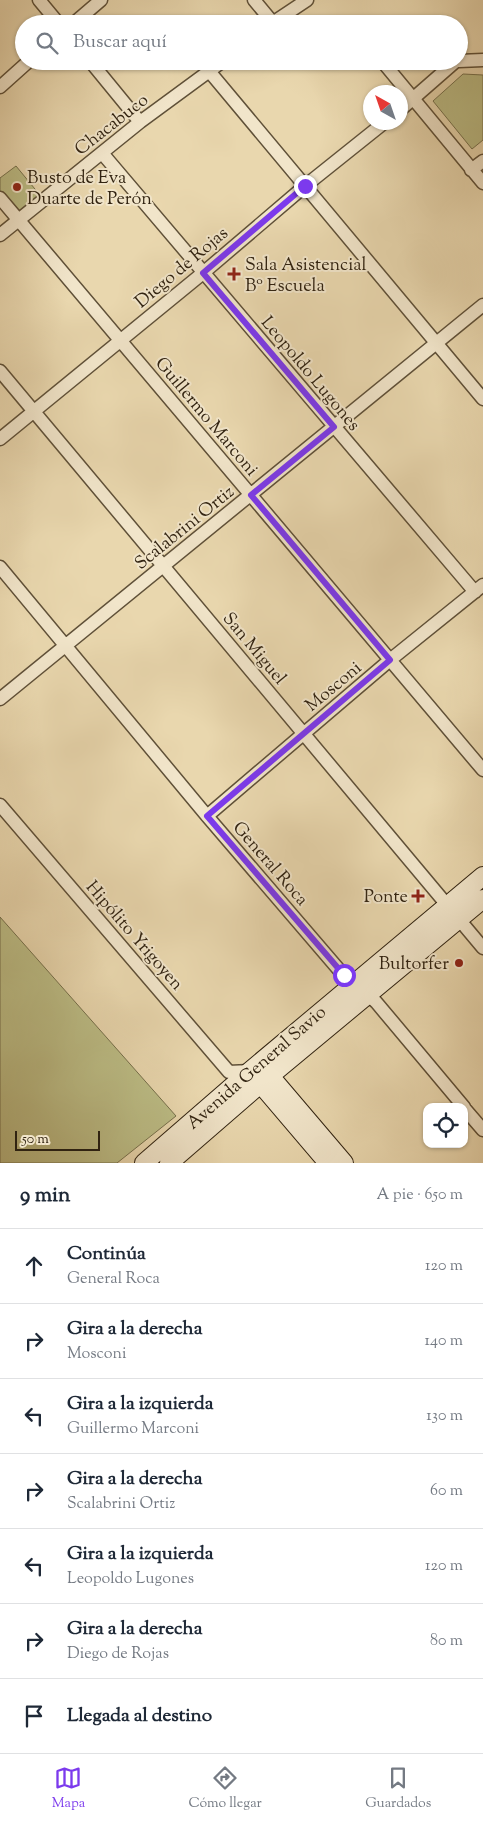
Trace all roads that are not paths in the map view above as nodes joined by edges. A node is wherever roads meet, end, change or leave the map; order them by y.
1 (39, 0) edge
2 (100, 0) edge
3 (254, 0) edge
4 (307, 0) edge
5 (52, 15) edge
6 (83, 15) edge
7 (266, 15) edge
8 (285, 15) edge
9 (483, 60) edge
10 (468, 61) edge
11 (20, 70) edge
12 (97, 70) edge
13 (389, 70) edge
14 (448, 70) edge
15 (209, 71) joint
16 (0, 87) edge
17 (413, 100) junction
18 (408, 104) edge
19 (140, 122) junction
20 (375, 130) edge
21 (102, 153) junction
22 (483, 160) edge
23 (471, 170) junction
24 (483, 184) edge
25 (305, 186) junction
26 (0, 198) edge
27 (18, 220) junction
28 (0, 235) edge
29 (203, 273) junction
30 (483, 305) edge
31 (120, 340) junction
32 (436, 344) junction
33 (0, 371) edge
34 (483, 399) edge
35 (34, 411) junction
36 (334, 427) junction
37 (0, 439) edge
38 (251, 495) junction
39 (164, 566) junction
40 (0, 568) edge
41 (479, 588) edge
42 (66, 646) junction
43 (390, 660) junction
44 (0, 699) edge
45 (304, 733) junction
46 (483, 770) edge
47 (0, 805) edge
48 (207, 816) junction
49 (483, 876) edge
50 (483, 898) edge
51 (453, 912) junction
52 (483, 948) edge
53 (352, 985) junction
54 (368, 995) junction
55 (260, 1077) junction
56 (461, 1103) edge
57 (468, 1112) edge
58 (483, 1130) edge
59 (144, 1163) edge
60 (169, 1163) edge
61 (328, 1163) edge
62 (344, 1163) edge

1 - 5 street
2 - 6 street
3 - 7 street
4 - 8 street
9 - 10 street
11 - 16 street
12 - 19 street
13 - 17 street
14 - 17 street
15 - 19 street, Chacabuco
15 - 25 street
17 - 18 street
17 - 23 street
19 - 21 street, Chacabuco
20 - 25 street, Diego de Rojas
21 - 27 street, Chacabuco
21 - 29 street, Leopoldo Lugones
22 - 23 street
23 - 24 street
25 - 29 street, Diego de Rojas
25 - 32 street
26 - 27 street, Guillermo Marconi
27 - 28 street, Chacabuco
27 - 31 street, Guillermo Marconi
29 - 31 street, Diego de Rojas
29 - 36 street, Leopoldo Lugones
30 - 32 street, Scalabrini Ortiz
31 - 35 street, Diego de Rojas
31 - 38 street, Guillermo Marconi
32 - 34 street
32 - 36 street, Scalabrini Ortiz
33 - 35 street, San Miguel
35 - 37 street, Diego de Rojas
35 - 39 street, San Miguel
36 - 38 street, Scalabrini Ortiz
36 - 41 street, Leopoldo Lugones
38 - 39 street, Scalabrini Ortiz
38 - 43 street, Guillermo Marconi
39 - 42 street, Scalabrini Ortiz
39 - 45 street, San Miguel
40 - 42 street, General Roca
41 - 43 street, Mosconi
42 - 44 street, Scalabrini Ortiz
42 - 48 street, General Roca
43 - 45 street, Mosconi
43 - 46 street, Guillermo Marconi
45 - 48 street, Mosconi
45 - 51 street, San Miguel
47 - 55 street, Hipólito Yrigoyen
48 - 53 street, General Roca
49 - 51 main road, Avenida General Savio
50 - 51 main road, Avenida General Savio
51 - 52 street, San Miguel
51 - 53 main road, Avenida General Savio
51 - 54 main road, Avenida General Savio
53 - 54 street, General Roca
53 - 55 main road, Avenida General Savio
54 - 55 main road, Avenida General Savio
54 - 56 street, General Roca
55 - 59 main road, Avenida General Savio
55 - 60 main road, Avenida General Savio
55 - 61 main road
55 - 62 main road
57 - 58 street, General Roca

